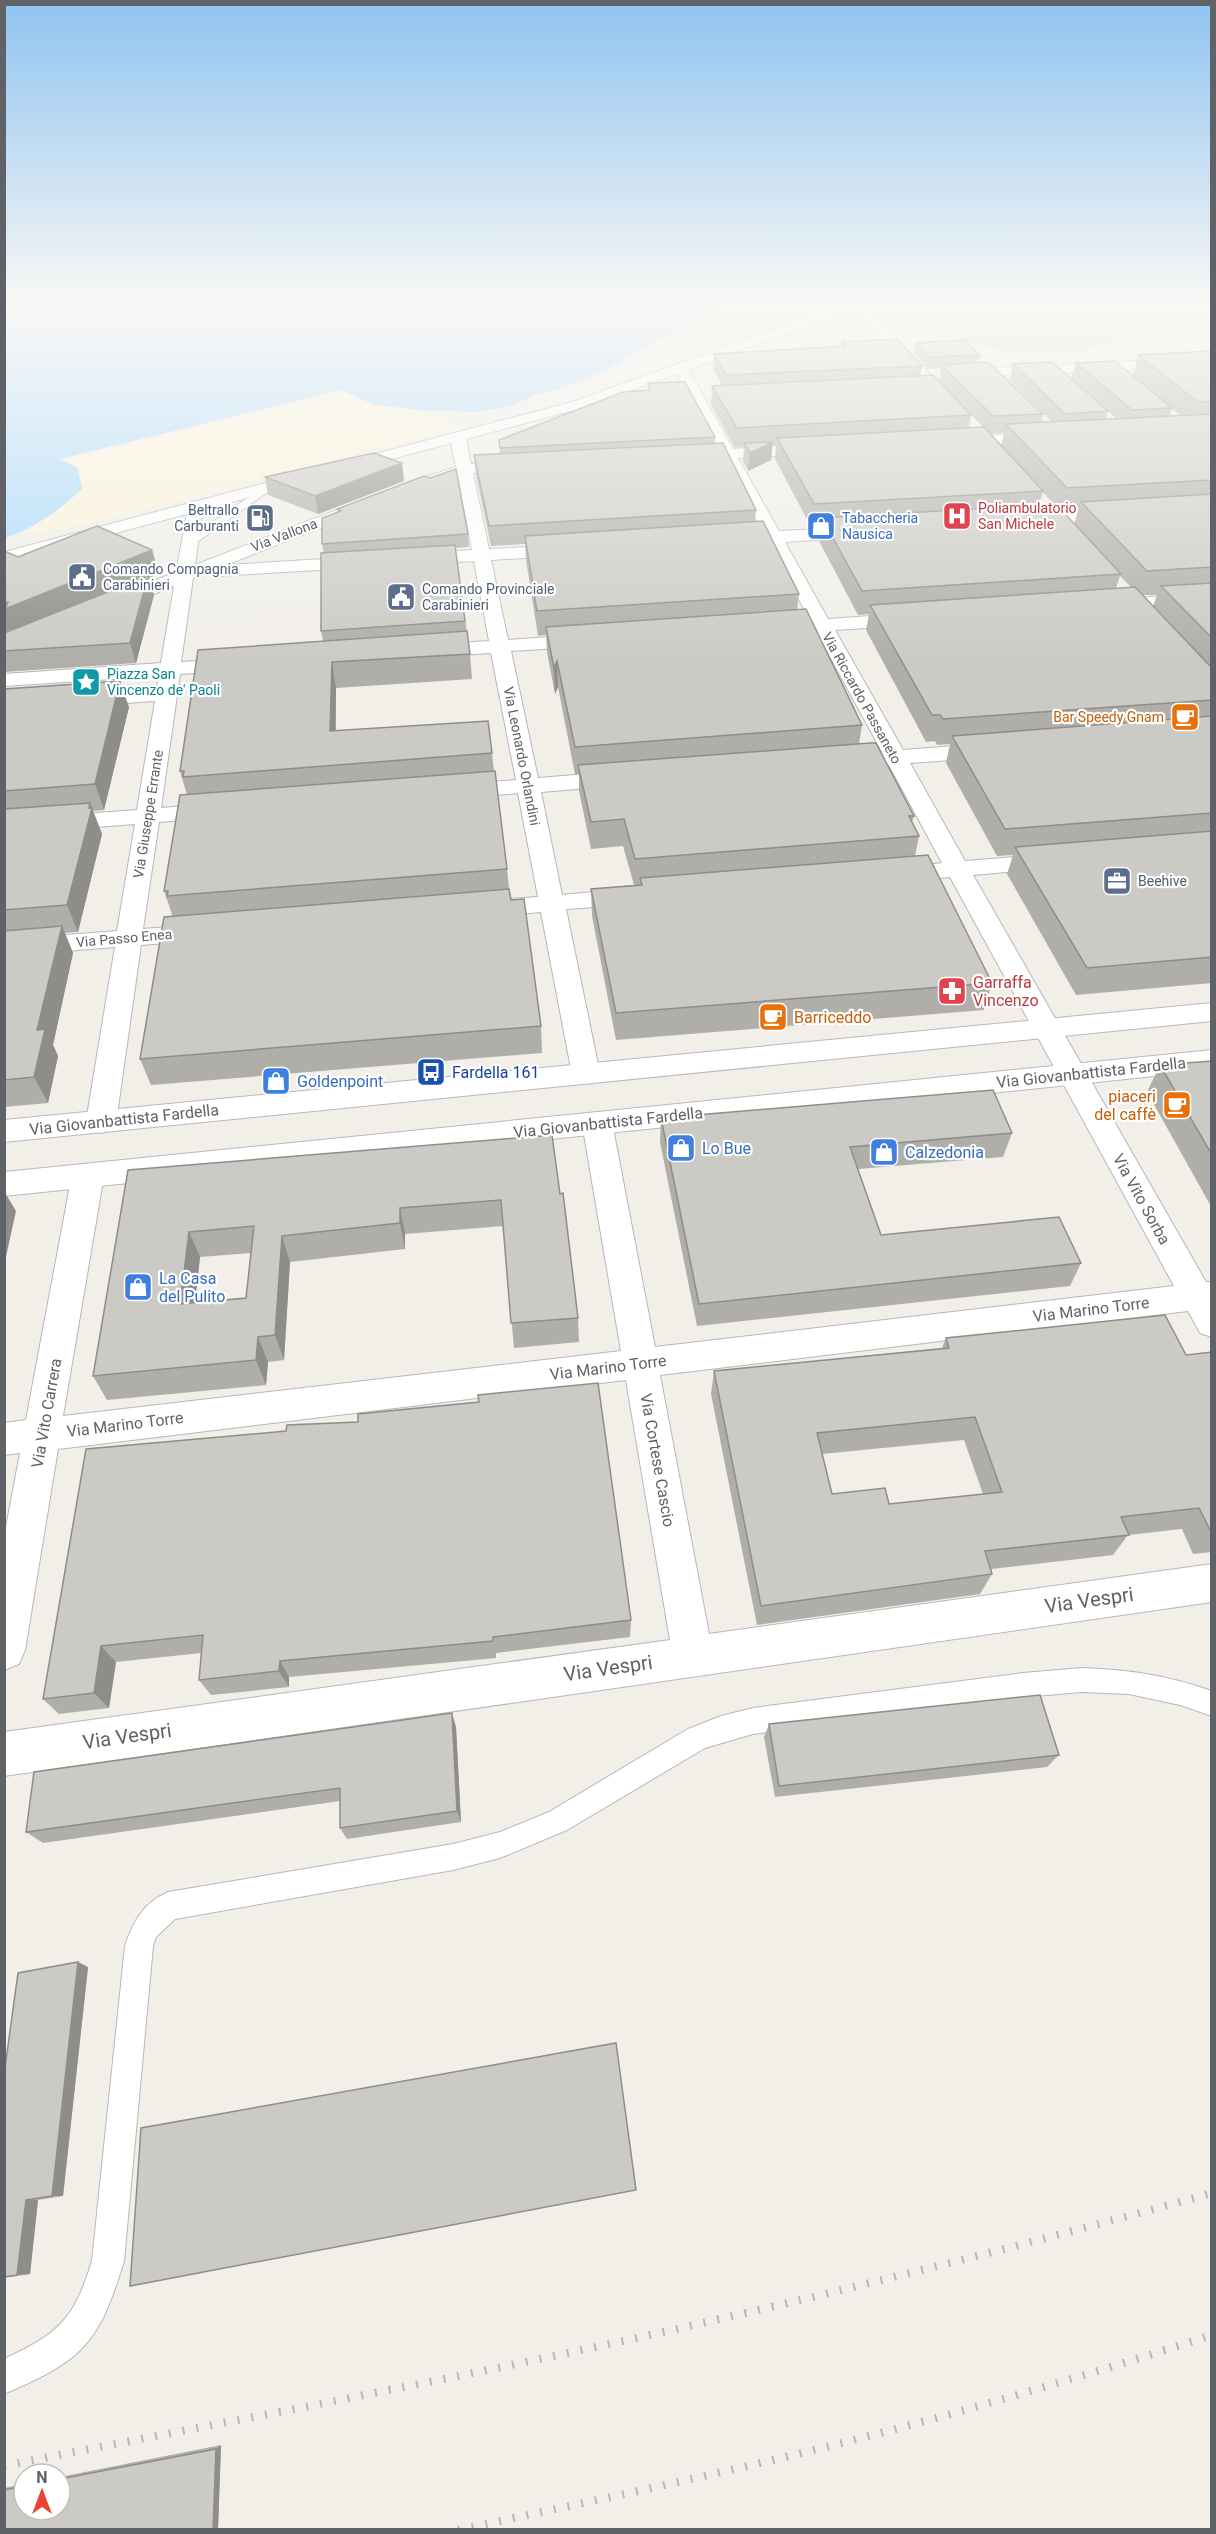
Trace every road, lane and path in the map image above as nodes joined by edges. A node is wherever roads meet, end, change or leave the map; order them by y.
1 (504, 425) edge
2 (716, 425) edge
3 (969, 425) edge
4 (1045, 425) edge
5 (458, 438) junction
6 (983, 441) junction
7 (937, 443) edge
8 (833, 449) edge
9 (729, 454) junction
10 (998, 457) edge
11 (671, 458) edge
12 (533, 465) edge
13 (465, 469) junction
14 (268, 488) junction
15 (1042, 505) edge
16 (195, 507) junction
17 (1212, 510) edge
18 (1056, 520) junction
19 (1009, 522) edge
20 (880, 531) edge
21 (774, 537) junction
22 (1071, 537) edge
23 (740, 539) edge
24 (189, 543) junction
25 (587, 548) edge
26 (482, 555) junction
27 (4, 558) edge
28 (185, 573) junction
29 (1117, 587) edge
30 (1212, 599) edge
31 (1132, 604) junction
32 (1085, 607) edge
33 (90, 613) edge
34 (930, 618) edge
35 (1148, 621) edge
36 (822, 625) junction
37 (751, 630) edge
38 (608, 639) edge
39 (500, 646) junction
40 (406, 653) edge
41 (253, 663) edge
42 (170, 669) junction
43 (4, 680) edge
44 (166, 694) junction
45 (4, 705) edge
46 (1012, 748) edge
47 (895, 757) junction
48 (824, 763) edge
49 (646, 777) edge
50 (528, 786) junction
51 (433, 793) edge
52 (243, 808) edge
53 (148, 815) junction
54 (4, 826) edge
55 (1073, 860) edge
56 (957, 869) junction
57 (874, 876) edge
58 (659, 894) edge
59 (551, 903) junction
60 (458, 911) edge
61 (223, 930) edge
62 (129, 938) junction
63 (4, 948) edge
64 (1212, 1012) edge
65 (1045, 1028) junction
66 (1212, 1060) edge
67 (586, 1074) junction
68 (1072, 1074) junction
69 (101, 1122) junction
70 (597, 1123) junction
71 (4, 1131) edge
72 (88, 1175) junction
73 (4, 1184) edge
74 (1207, 1305) edge
75 (640, 1363) junction
76 (43, 1434) junction
77 (4, 1439) edge
78 (1212, 1583) edge
79 (4, 1650) edge
80 (693, 1656) junction
81 (1212, 1704) edge
82 (4, 1754) edge
83 (4, 2377) edge

1 - 5 street
2 - 9 street, Via Riccardo Passaneto
3 - 6 street
4 - 6 street
5 - 13 street, Via Leonardo Orlandini
5 - 14 street
6 - 7 street
6 - 10 street
8 - 9 street
9 - 11 street
9 - 21 street, Via Riccardo Passaneto
12 - 13 street, Via Vallona
13 - 26 street, Via Leonardo Orlandini
13 - 28 street, Via Vallona
14 - 16 street
14 - 24 lane
15 - 18 street
16 - 24 street, Via Giuseppe Errante
16 - 27 street
17 - 18 street
18 - 19 street
18 - 22 street
20 - 21 street
21 - 23 street
21 - 36 street, Via Riccardo Passaneto
24 - 28 street, Via Giuseppe Errante
25 - 26 street
26 - 28 street
26 - 39 street, Via Leonardo Orlandini
28 - 33 street, Via Vallona
28 - 42 street, Via Giuseppe Errante
29 - 31 street
30 - 31 street
31 - 32 street
31 - 35 street
34 - 36 street
36 - 37 street
36 - 47 street, Via Riccardo Passaneto
38 - 39 street
39 - 40 street
39 - 50 street, Via Leonardo Orlandini
41 - 42 street
42 - 43 street
42 - 44 street, Via Giuseppe Errante
44 - 45 street
44 - 53 street, Via Giuseppe Errante
46 - 47 street
47 - 48 street
47 - 56 street, Via Riccardo Passaneto
49 - 50 street
50 - 51 street
50 - 59 street, Via Leonardo Orlandini
52 - 53 street
53 - 54 street
53 - 62 street, Via Giuseppe Errante
55 - 56 street
56 - 57 street
56 - 65 street, Via Riccardo Passaneto
58 - 59 street
59 - 60 street
59 - 67 street, Via Leonardo Orlandini
61 - 62 street, Via Passo Enea
62 - 63 street, Via Passo Enea
62 - 69 street, Via Giuseppe Errante
64 - 65 street, Via Giovanbattista Fardella
65 - 67 street, Via Giovanbattista Fardella
65 - 68 street, Via Vito Sorba
66 - 68 street, Via Giovanbattista Fardella
67 - 69 street, Via Giovanbattista Fardella
68 - 70 street, Via Giovanbattista Fardella
68 - 74 street, Via Vito Sorba
69 - 71 street, Via Giovanbattista Fardella
70 - 72 street, Via Giovanbattista Fardella
70 - 75 street, Via Cortese Cascio
72 - 73 street, Via Giovanbattista Fardella
72 - 76 street, Via Vito Carrera
74 - 75 street, Via Marino Torre
75 - 76 street, Via Marino Torre
75 - 80 street, Via Cortese Cascio
76 - 77 street, Via Marino Torre
76 - 79 street, Via Vito Carrera
78 - 80 street, Via Vespri
80 - 82 street, Via Vespri
81 - 83 lane

